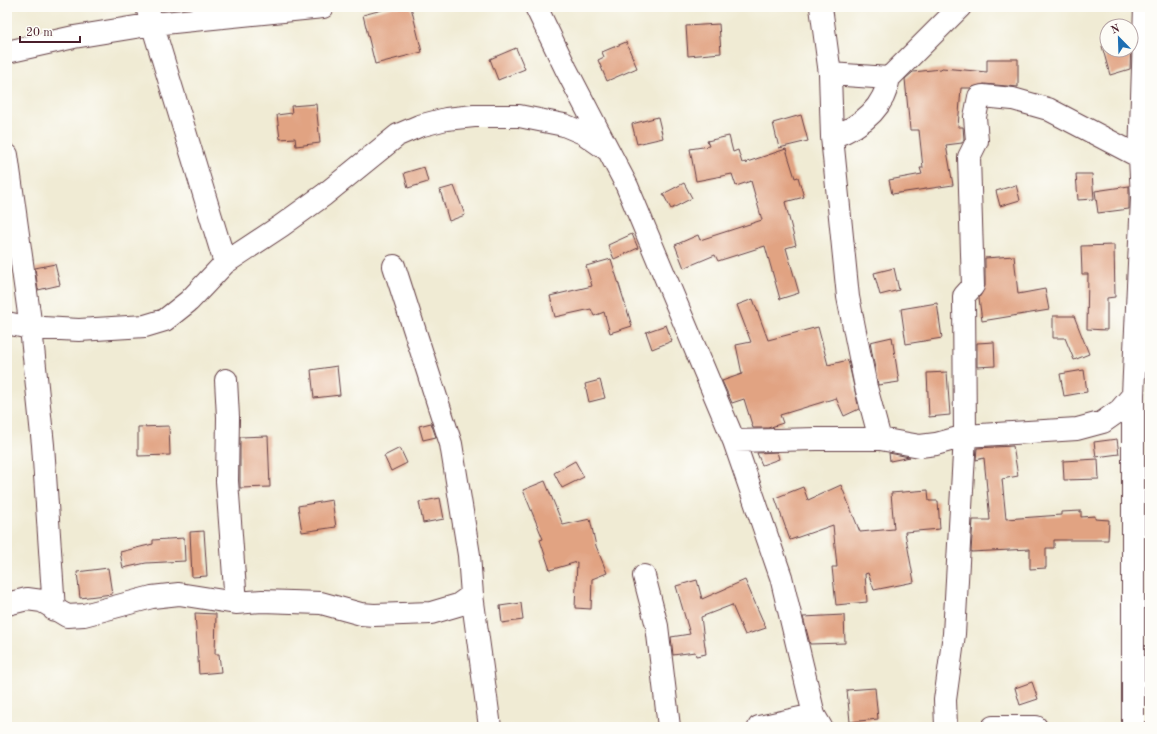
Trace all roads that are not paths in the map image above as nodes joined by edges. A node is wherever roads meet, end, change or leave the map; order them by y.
1 (321, 7) edge
2 (536, 7) edge
3 (822, 7) edge
4 (960, 7) edge
5 (1145, 7) edge
6 (150, 15) edge
7 (7, 52) edge
8 (830, 74) junction
9 (889, 78) junction
10 (832, 137) junction
11 (609, 151) junction
12 (7, 155) edge
13 (1140, 157) junction
14 (225, 263) junction
15 (394, 266) dead end
16 (7, 324) edge
17 (31, 328) junction
18 (226, 380) dead end
19 (1133, 395) junction
20 (965, 436) junction
21 (880, 439) junction
22 (734, 441) junction
23 (644, 576) dead end
24 (472, 595) junction
25 (236, 603) junction
26 (7, 604) edge
27 (54, 610) junction
28 (1142, 705) edge
29 (818, 721) edge
30 (490, 727) edge
31 (669, 727) edge
32 (759, 727) edge
33 (946, 727) edge
34 (993, 727) edge
35 (1036, 727) edge
36 (1132, 727) edge

1 - 6 street
2 - 11 street
3 - 8 street
4 - 9 street
5 - 13 street
6 - 7 street
6 - 14 street
8 - 9 street
8 - 10 street
9 - 10 street
10 - 21 street
11 - 14 street
11 - 22 street
12 - 17 street
13 - 19 street
13 - 20 street
14 - 17 street
15 - 24 street
16 - 17 street
17 - 27 street
18 - 25 street
19 - 20 street
19 - 28 street
20 - 21 street
20 - 33 street
21 - 22 street
22 - 29 street
23 - 31 street
24 - 25 street
24 - 30 street
25 - 27 street
26 - 27 street
28 - 36 street
29 - 32 street
34 - 35 street

